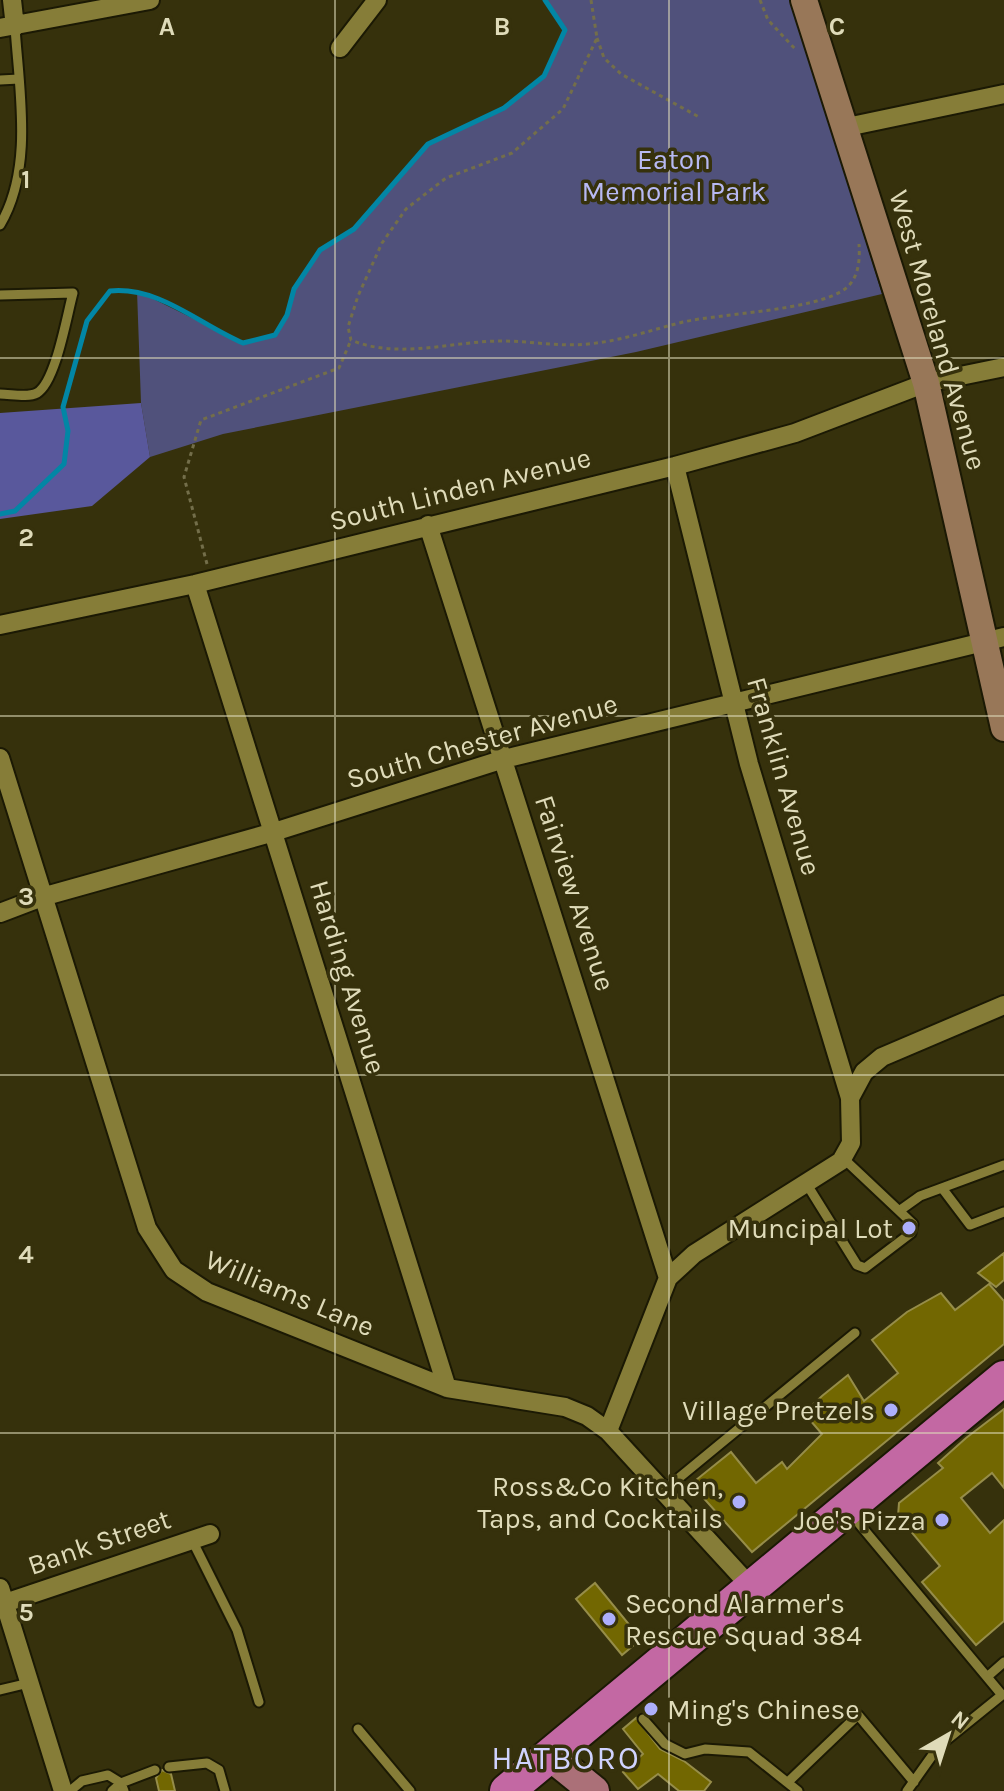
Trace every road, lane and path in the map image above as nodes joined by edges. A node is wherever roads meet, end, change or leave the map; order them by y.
1 (12, 0) edge
2 (150, 0) edge
3 (377, 0) edge
4 (591, 0) edge
5 (760, 0) edge
6 (804, 0) edge
7 (8, 28) edge
8 (597, 38) junction
9 (340, 48) dead end
10 (798, 53) dead end
11 (19, 79) junction
12 (0, 80) edge
13 (1004, 94) edge
14 (699, 117) dead end
15 (847, 127) junction
16 (0, 225) edge
17 (856, 231) dead end
18 (0, 295) edge
19 (351, 340) junction
20 (1004, 367) edge
21 (926, 383) junction
22 (0, 394) edge
23 (675, 466) junction
24 (428, 525) junction
25 (203, 581) junction
26 (0, 625) edge
27 (994, 639) edge
28 (732, 701) junction
29 (1004, 728) edge
30 (0, 758) edge
31 (504, 759) junction
32 (274, 832) junction
33 (42, 897) junction
34 (0, 913) edge
35 (1004, 1005) edge
36 (850, 1098) junction
37 (843, 1158) junction
38 (1004, 1165) edge
39 (806, 1183) junction
40 (942, 1188) junction
41 (899, 1211) junction
42 (1004, 1212) edge
43 (668, 1278) junction
44 (855, 1333) dead end
45 (1004, 1378) edge
46 (447, 1388) junction
47 (608, 1431) junction
48 (663, 1491) junction
49 (846, 1508) junction
50 (210, 1534) dead end
51 (192, 1540) junction
52 (751, 1587) junction
53 (4, 1609) edge
54 (1004, 1662) edge
55 (987, 1677) junction
56 (29, 1683) junction
57 (0, 1689) edge
58 (1003, 1696) edge
59 (259, 1702) dead end
60 (643, 1719) dead end
61 (358, 1729) dead end
62 (552, 1757) junction
63 (169, 1767) dead end
64 (155, 1770) dead end
65 (788, 1782) junction
66 (122, 1787) edge
67 (909, 1788) edge
68 (63, 1791) edge
69 (70, 1791) edge
70 (112, 1791) edge
71 (225, 1791) edge
72 (410, 1791) edge
73 (507, 1791) edge
74 (594, 1791) edge
75 (798, 1791) edge

1 - 7 street
2 - 7 street
3 - 9 street
4 - 8 path
5 - 10 path
6 - 15 street, West Moreland Avenue
7 - 11 lane
8 - 14 path
8 - 19 path
11 - 12 lane
11 - 16 lane
13 - 15 street
15 - 21 street, West Moreland Avenue
17 - 19 path
18 - 22 lane
19 - 25 path
20 - 21 street, South Linden Avenue
21 - 23 street, South Linden Avenue
21 - 27 street, West Moreland Avenue
23 - 24 street, South Linden Avenue
23 - 28 street, Franklin Avenue
24 - 25 street, South Linden Avenue
24 - 31 street, Fairview Avenue
25 - 26 street, South Linden Avenue
25 - 32 street, Harding Avenue
27 - 28 street, South Chester Avenue
27 - 29 street, West Moreland Avenue
28 - 31 street, South Chester Avenue
28 - 36 street, Franklin Avenue
30 - 33 street, Williams Lane
31 - 32 street, South Chester Avenue
31 - 43 street, Fairview Avenue
32 - 33 street, South Chester Avenue
32 - 46 street, Harding Avenue
33 - 34 street, South Chester Avenue
33 - 46 street, Williams Lane
35 - 36 street
36 - 37 street, Franklin Avenue
37 - 39 street
37 - 41 lane
38 - 40 lane
39 - 41 lane
39 - 43 street
40 - 41 lane
40 - 42 lane
43 - 47 street
44 - 48 lane
45 - 49 highway
46 - 47 street, Williams Lane
47 - 48 street, Williams Lane
48 - 52 street, Williams Lane
49 - 52 highway
49 - 55 lane
50 - 51 street, Bank Street
51 - 53 street, Bank Street
51 - 59 lane
52 - 62 highway
53 - 56 street
54 - 55 lane
55 - 58 lane
56 - 57 lane
56 - 68 street
58 - 67 lane
60 - 65 lane
61 - 72 lane
62 - 73 highway
62 - 74 main road
63 - 71 lane
64 - 66 lane
65 - 67 lane
65 - 75 lane
66 - 69 lane
66 - 70 lane

